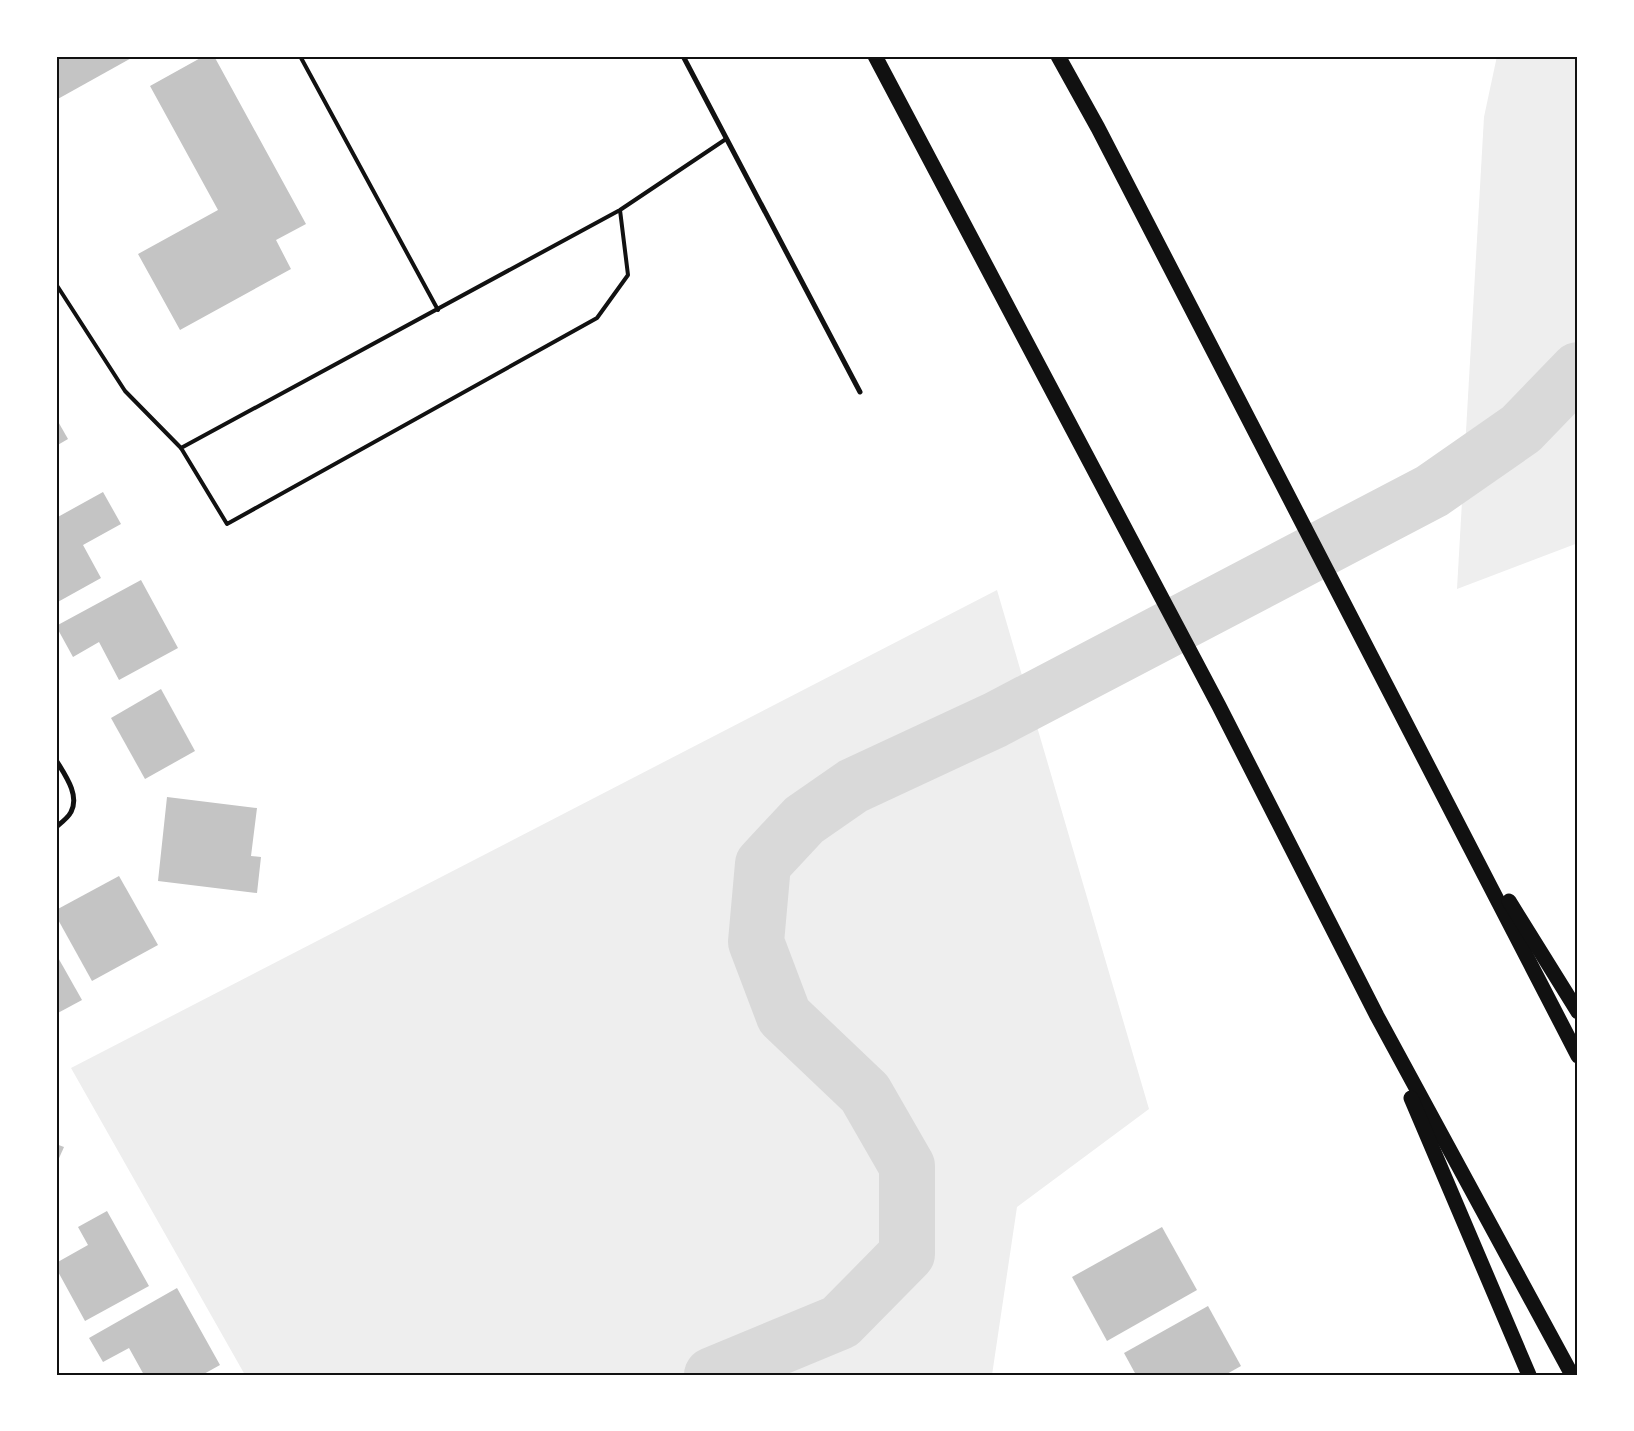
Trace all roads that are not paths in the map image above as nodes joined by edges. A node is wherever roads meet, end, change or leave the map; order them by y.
1 (300, 56) edge
2 (683, 56) edge
3 (875, 56) edge
4 (1058, 56) edge
5 (1066, 56) edge
6 (1098, 128) junction
7 (726, 139) junction
8 (620, 210) junction
9 (56, 284) edge
10 (438, 310) junction
11 (860, 392) dead end
12 (181, 448) junction
13 (56, 760) edge
14 (1452, 810) junction
15 (56, 827) edge
16 (1578, 1012) edge
17 (1377, 1016) junction
18 (1578, 1056) edge
19 (1529, 1375) edge
20 (1572, 1375) edge

1 - 10 lane
2 - 7 street
3 - 17 highway
4 - 6 highway
5 - 6 highway
6 - 14 highway
7 - 8 lane
7 - 11 street
8 - 10 lane
8 - 12 lane
9 - 12 lane
10 - 12 lane
13 - 15 street
14 - 16 highway
14 - 18 highway
17 - 19 highway
17 - 20 highway

